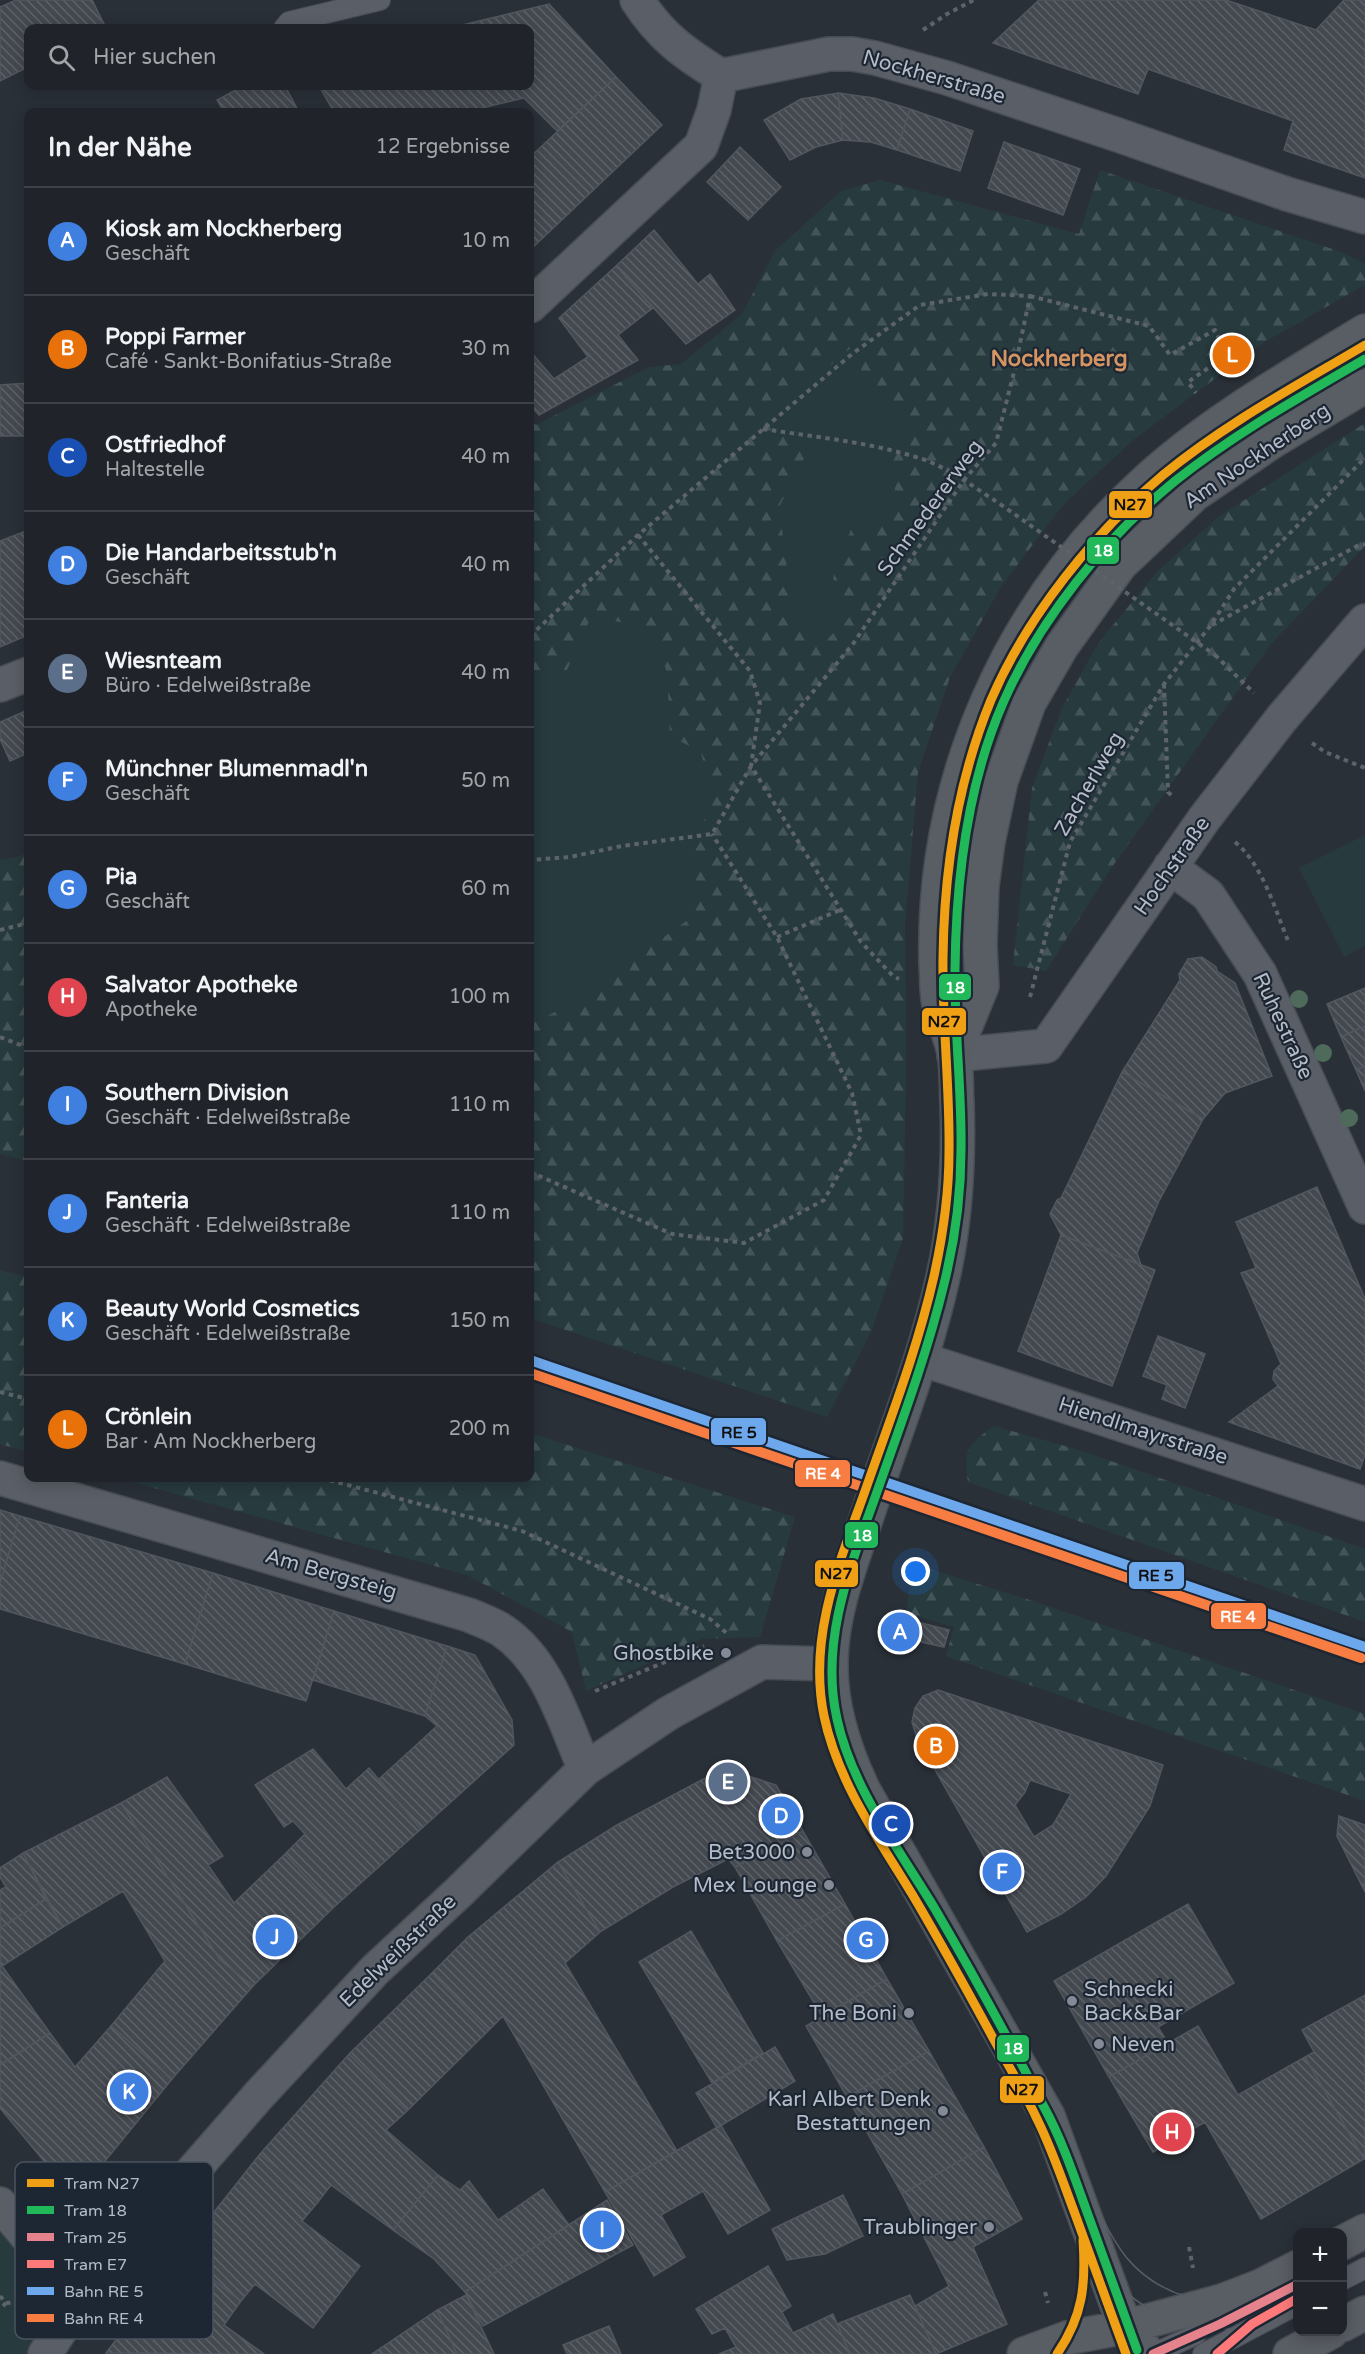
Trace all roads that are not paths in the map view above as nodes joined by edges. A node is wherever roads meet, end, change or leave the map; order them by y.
1 (380, 0) edge
2 (637, 0) edge
3 (287, 24) edge
4 (721, 76) junction
5 (1365, 217) edge
6 (534, 302) edge
7 (1365, 331) edge
8 (1365, 386) edge
9 (1365, 621) edge
10 (24, 676) edge
11 (0, 686) edge
12 (1170, 867) junction
13 (954, 1055) junction
14 (1365, 1207) edge
15 (921, 1359) junction
16 (0, 1478) edge
17 (1365, 1504) edge
18 (831, 1664) junction
19 (585, 1769) junction
20 (200, 2162) edge
21 (0, 2204) edge
22 (15, 2222) edge
23 (1365, 2231) edge
24 (1347, 2240) edge
25 (1365, 2268) edge
26 (1293, 2270) edge
27 (1347, 2277) edge
28 (1222, 2301) junction
29 (1293, 2307) edge
30 (1365, 2313) edge
31 (1347, 2322) edge
32 (1322, 2336) edge
33 (55, 2339) edge
34 (1125, 2341) edge
35 (45, 2354) edge
36 (1024, 2354) edge
37 (1151, 2354) edge
38 (1203, 2354) edge
39 (1290, 2354) edge

1 - 3 lane
2 - 4 street
4 - 5 street, Nockherstraße
4 - 6 street
7 - 13 main road, Am Nockherberg
8 - 13 main road, Am Nockherberg
9 - 12 street, Hochstraße
10 - 11 street
12 - 13 street, Hochstraße
12 - 14 street, Ruhestraße
13 - 15 main road, Am Nockherberg
15 - 17 street, Hiendlmayrstraße
15 - 18 main road, Am Nockherberg
16 - 19 street, Am Bergsteig
18 - 19 street, Edelweißstraße
18 - 34 main road, Am Nockherberg
19 - 20 street, Edelweißstraße
21 - 22 street
23 - 24 main road
25 - 27 lane
26 - 28 main road
28 - 34 main road
28 - 37 lane
29 - 38 lane
30 - 31 main road
32 - 39 main road
33 - 35 street, Edelweißstraße
34 - 36 main road
34 - 37 main road

